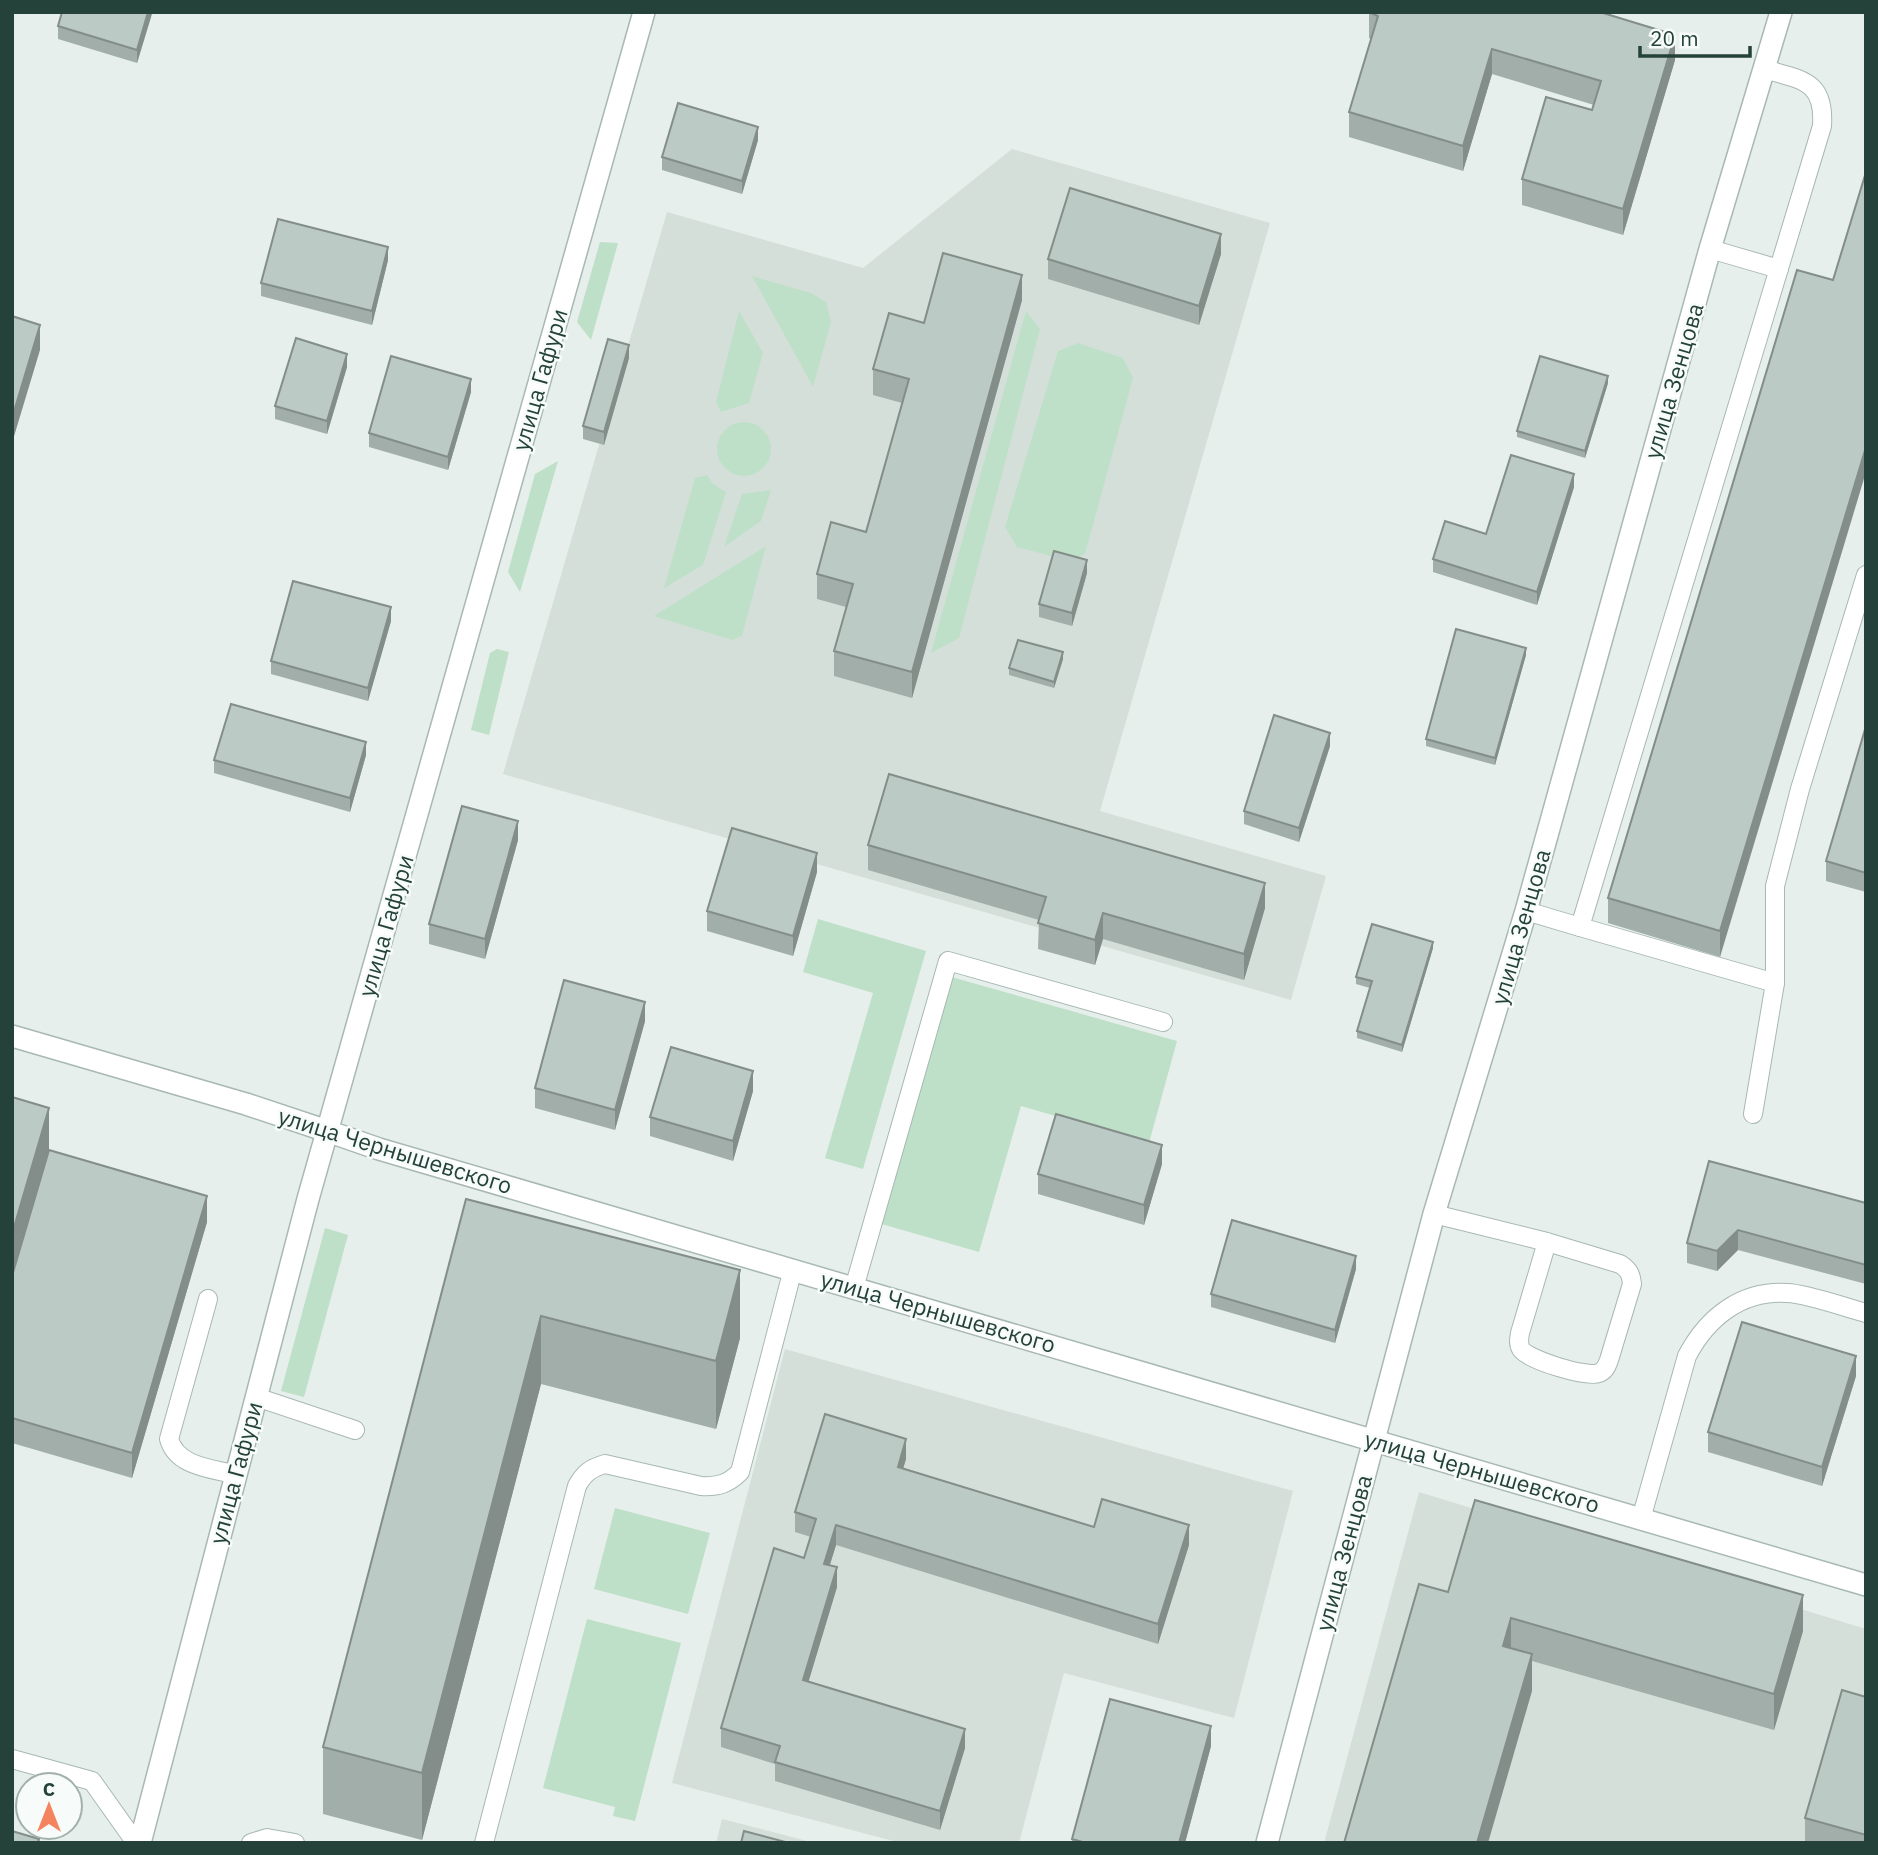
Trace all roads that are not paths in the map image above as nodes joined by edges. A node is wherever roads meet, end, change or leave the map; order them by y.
1 (644, 12) edge
2 (1781, 12) edge
3 (1764, 69) junction
4 (1710, 249) junction
5 (1779, 269) junction
6 (1866, 575) edge
7 (1526, 911) junction
8 (1580, 927) junction
9 (1775, 983) junction
10 (1163, 1022) dead end
11 (12, 1035) edge
12 (1753, 1114) dead end
13 (327, 1131) junction
14 (1434, 1214) junction
15 (1547, 1242) junction
16 (793, 1269) junction
17 (854, 1288) junction
18 (208, 1299) dead end
19 (1866, 1313) edge
20 (256, 1397) junction
21 (355, 1430) dead end
22 (1374, 1440) junction
23 (236, 1475) junction
24 (1641, 1519) junction
25 (1866, 1585) edge
26 (12, 1759) edge
27 (138, 1843) edge
28 (251, 1843) edge
29 (295, 1843) edge
30 (484, 1843) edge
31 (1267, 1843) edge

1 - 13 street, улица Гафури
2 - 3 street, улица Зенцова
3 - 4 street, улица Зенцова
3 - 5 lane
4 - 5 lane
4 - 7 street, улица Зенцова
5 - 8 lane
6 - 9 lane
7 - 8 lane
7 - 14 street, улица Зенцова
8 - 9 lane
9 - 12 lane
10 - 17 lane
11 - 13 street, улица Чернышевского
13 - 16 street, улица Чернышевского
13 - 20 street, улица Гафури
14 - 15 lane
14 - 22 street, улица Зенцова
15 - 15 lane
16 - 17 street, улица Чернышевского
16 - 30 lane
17 - 22 street, улица Чернышевского
18 - 23 lane
19 - 24 lane
20 - 21 lane
20 - 23 street, улица Гафури
22 - 24 street, улица Чернышевского
22 - 31 street, улица Зенцова
23 - 27 street, улица Гафури
24 - 25 street, улица Чернышевского
26 - 27 lane
28 - 29 lane

